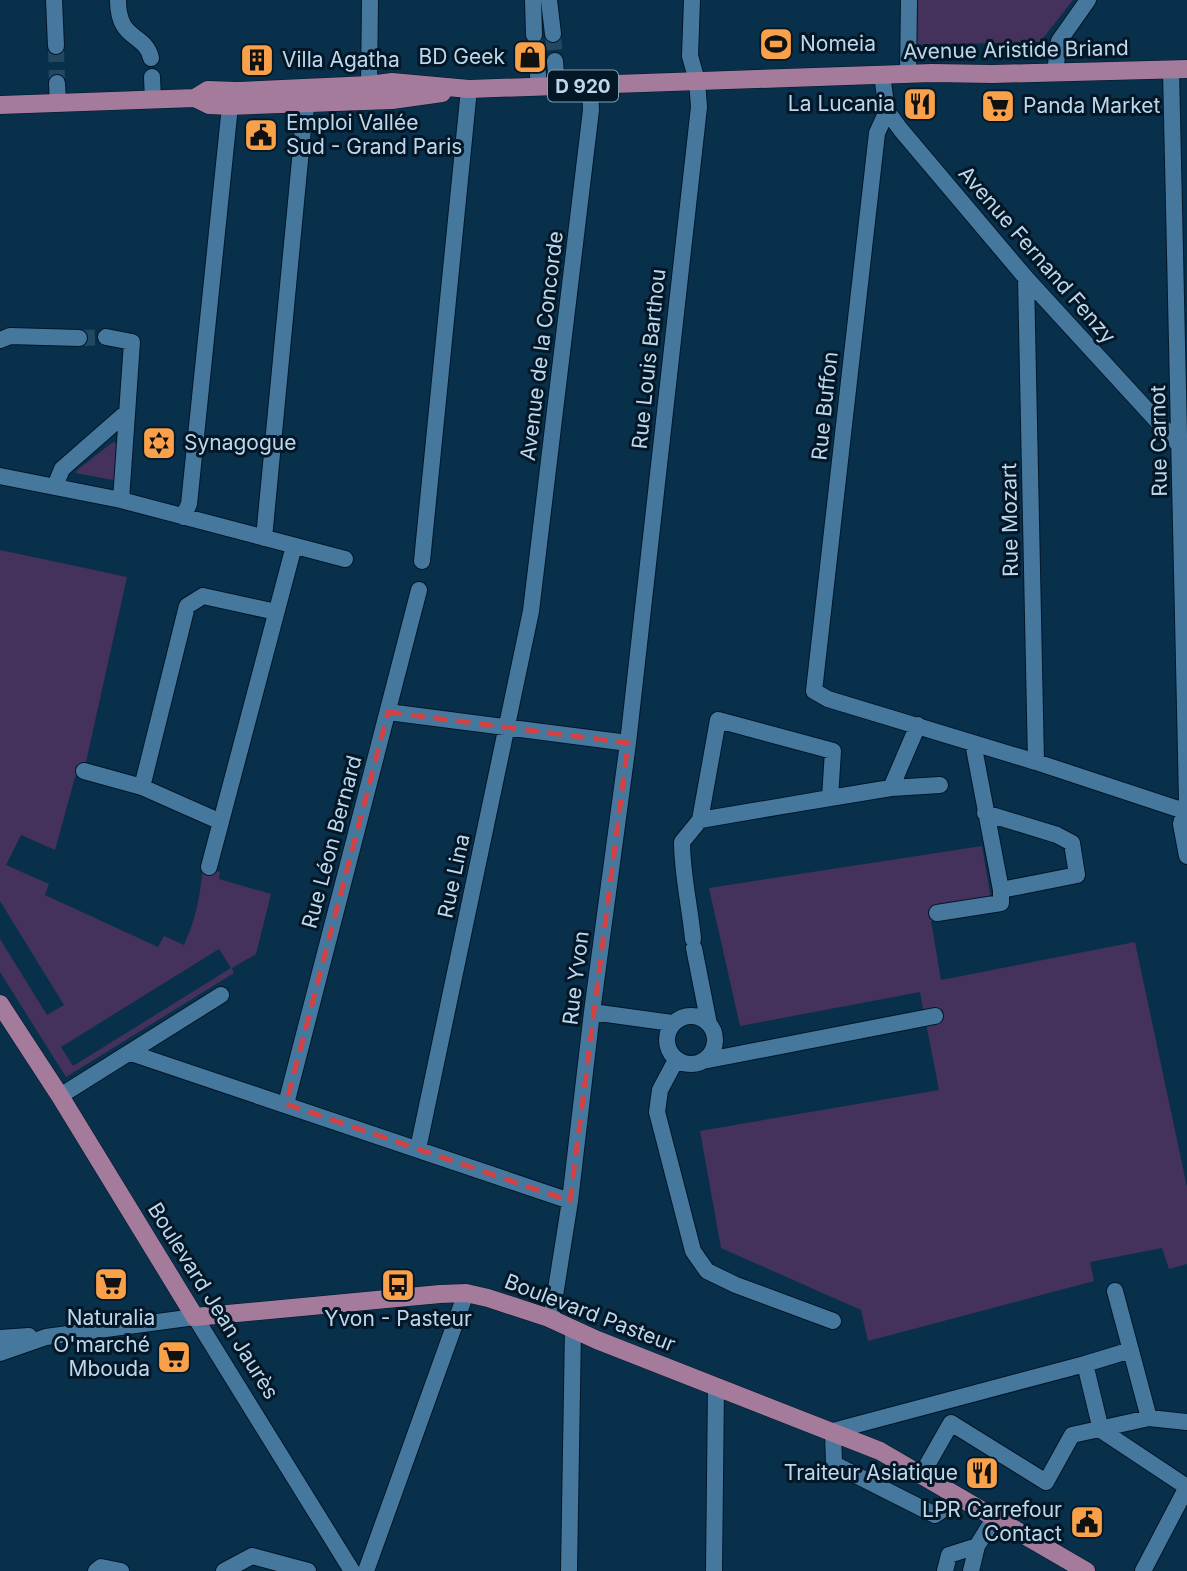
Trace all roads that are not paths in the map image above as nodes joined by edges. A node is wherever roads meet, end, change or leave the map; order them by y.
1 (54, 0) edge
2 (118, 0) edge
3 (370, 0) edge
4 (533, 0) edge
5 (549, 0) edge
6 (692, 0) edge
7 (909, 0) edge
8 (1088, 0) edge
9 (552, 34) tunnel mouth
10 (534, 35) tunnel mouth
11 (56, 46) tunnel mouth
12 (151, 58) dead end
13 (555, 61) tunnel mouth
14 (537, 62) tunnel mouth
15 (1179, 69) edge
16 (1055, 72) junction
17 (908, 74) junction
18 (882, 75) junction
19 (152, 77) dead end
20 (697, 81) junction
21 (57, 83) tunnel mouth
22 (369, 85) junction
23 (590, 85) junction
24 (557, 86) junction
25 (538, 87) junction
26 (469, 89) junction
27 (234, 99) junction
28 (153, 100) junction
29 (359, 101) junction
30 (307, 102) junction
31 (58, 103) junction
32 (0, 105) edge
33 (887, 111) junction
34 (1026, 278) junction
35 (107, 337) tunnel mouth
36 (79, 338) tunnel mouth
37 (0, 340) edge
38 (127, 412) junction
39 (1184, 446) edge
40 (0, 475) edge
41 (55, 486) junction
42 (121, 500) junction
43 (183, 517) junction
44 (264, 538) junction
45 (294, 545) junction
46 (345, 559) dead end
47 (422, 561) dead end
48 (419, 590) dead end
49 (531, 611) joint
50 (276, 612) junction
51 (640, 643) joint
52 (388, 712) junction
53 (918, 725) junction
54 (506, 728) junction
55 (628, 743) junction
56 (973, 744) junction
57 (1036, 762) junction
58 (84, 771) dead end
59 (940, 785) dead end
60 (142, 787) junction
61 (891, 788) junction
62 (830, 798) junction
63 (1185, 811) edge
64 (985, 813) junction
65 (700, 820) junction
66 (221, 822) junction
67 (1187, 856) edge
68 (209, 867) dead end
69 (1001, 890) junction
70 (937, 913) dead end
71 (221, 995) dead end
72 (0, 1004) edge
73 (592, 1012) junction
74 (934, 1016) dead end
75 (673, 1023) junction
76 (709, 1024) junction
77 (131, 1053) junction
78 (676, 1060) junction
79 (703, 1061) junction
80 (60, 1097) junction
81 (286, 1104) junction
82 (418, 1149) junction
83 (570, 1201) junction
84 (1115, 1291) dead end
85 (467, 1293) junction
86 (195, 1317) junction
87 (549, 1318) junction
88 (833, 1321) dead end
89 (573, 1329) junction
90 (0, 1338) edge
91 (46, 1338) junction
92 (1131, 1350) junction
93 (0, 1353) edge
94 (1085, 1364) junction
95 (716, 1387) junction
96 (1149, 1418) junction
97 (1187, 1422) edge
98 (1101, 1430) junction
99 (833, 1431) junction
100 (922, 1474) junction
101 (961, 1497) junction
102 (995, 1517) junction
103 (977, 1546) junction
104 (96, 1571) edge
105 (121, 1571) edge
106 (224, 1571) edge
107 (308, 1571) edge
108 (352, 1571) edge
109 (366, 1571) edge
110 (569, 1571) edge
111 (714, 1571) edge
112 (945, 1571) edge
113 (971, 1571) edge
114 (1086, 1571) edge
115 (1143, 1571) edge

1 - 11 street
2 - 12 street
3 - 22 street
4 - 10 street
5 - 9 street
6 - 20 street, Rue Louis Barthou
7 - 17 street
8 - 16 street
13 - 24 street
14 - 25 street
15 - 16 main road, Avenue Aristide Briand / D 920
15 - 39 street, Rue Carnot
16 - 17 main road, Avenue Aristide Briand / D 920
17 - 18 main road, Avenue Aristide Briand / D 920
18 - 20 main road, Avenue Aristide Briand / D 920
18 - 33 street
19 - 28 street
20 - 23 main road, Avenue Aristide Briand / D 920
20 - 51 street, Rue Louis Barthou
21 - 31 street
22 - 26 main road, Avenue Aristide Briand / D 920
22 - 27 main road, Avenue Aristide Briand / D 920
22 - 29 street
23 - 24 main road, Avenue Aristide Briand / D 920
23 - 49 street, Avenue de la Concorde
24 - 25 main road, Avenue Aristide Briand / D 920
25 - 26 main road, Avenue Aristide Briand / D 920
26 - 29 main road, Avenue Aristide Briand / D 920
26 - 47 street
27 - 28 main road, Avenue Aristide Briand / D 920
27 - 30 main road, Avenue Aristide Briand / D 920
27 - 43 street
28 - 31 main road, Avenue Aristide Briand / D 920
29 - 30 main road, Avenue Aristide Briand / D 920
30 - 44 street
31 - 32 main road, Avenue Aristide Briand / D 920
33 - 34 street, Avenue Fernand Fenzy
33 - 53 street, Rue Buffon
34 - 39 street, Avenue Fernand Fenzy
34 - 57 street, Rue Mozart
35 - 38 street
36 - 37 street
38 - 41 street
38 - 42 street
39 - 63 street, Rue Carnot
40 - 41 street
41 - 42 street
42 - 43 street
43 - 44 street
44 - 45 street
45 - 46 street
45 - 50 street
48 - 52 street, Rue Léon Bernard
49 - 54 street, Rue Lina
50 - 60 street
50 - 66 street
51 - 55 street, Rue Yvon
52 - 54 street
52 - 81 street, Rue Léon Bernard
53 - 56 street
53 - 61 street
54 - 55 street
54 - 82 street, Rue Lina
55 - 73 street, Rue Yvon
56 - 57 street
56 - 64 street
57 - 63 street
58 - 60 street
59 - 61 street
60 - 66 street
61 - 62 street
62 - 65 street
62 - 65 street
63 - 67 street, Rue Carnot
64 - 69 street
64 - 69 street
65 - 76 street
66 - 68 street
69 - 70 street
71 - 77 street
72 - 80 main road, Boulevard Jean Jaurès
73 - 75 street
73 - 83 street, Rue Yvon
74 - 79 street
75 - 76 street
75 - 78 street
76 - 79 street
77 - 80 street
77 - 81 street
78 - 79 street
78 - 88 street
80 - 86 main road, Boulevard Jean Jaurès
81 - 82 street
82 - 83 street
83 - 87 street, Rue Yvon
84 - 92 street
85 - 86 main road, Boulevard Pasteur
85 - 87 main road, Boulevard Pasteur
85 - 109 street
86 - 91 street
86 - 108 street, Boulevard Jean Jaurès
87 - 89 main road, Boulevard Pasteur
89 - 95 main road, Boulevard Pasteur
89 - 110 street
90 - 91 street
91 - 93 street
92 - 94 street
92 - 96 street
94 - 98 street
94 - 99 street
95 - 99 main road, Boulevard Pasteur
95 - 111 street
96 - 97 street
96 - 98 street
98 - 100 street
98 - 115 street
99 - 100 main road, Boulevard Pasteur
99 - 101 street
100 - 101 main road, Boulevard Pasteur
101 - 102 main road, Boulevard Pasteur
102 - 103 street
102 - 114 main road, Boulevard Pasteur
103 - 112 street
103 - 113 street
104 - 105 street
106 - 107 street

